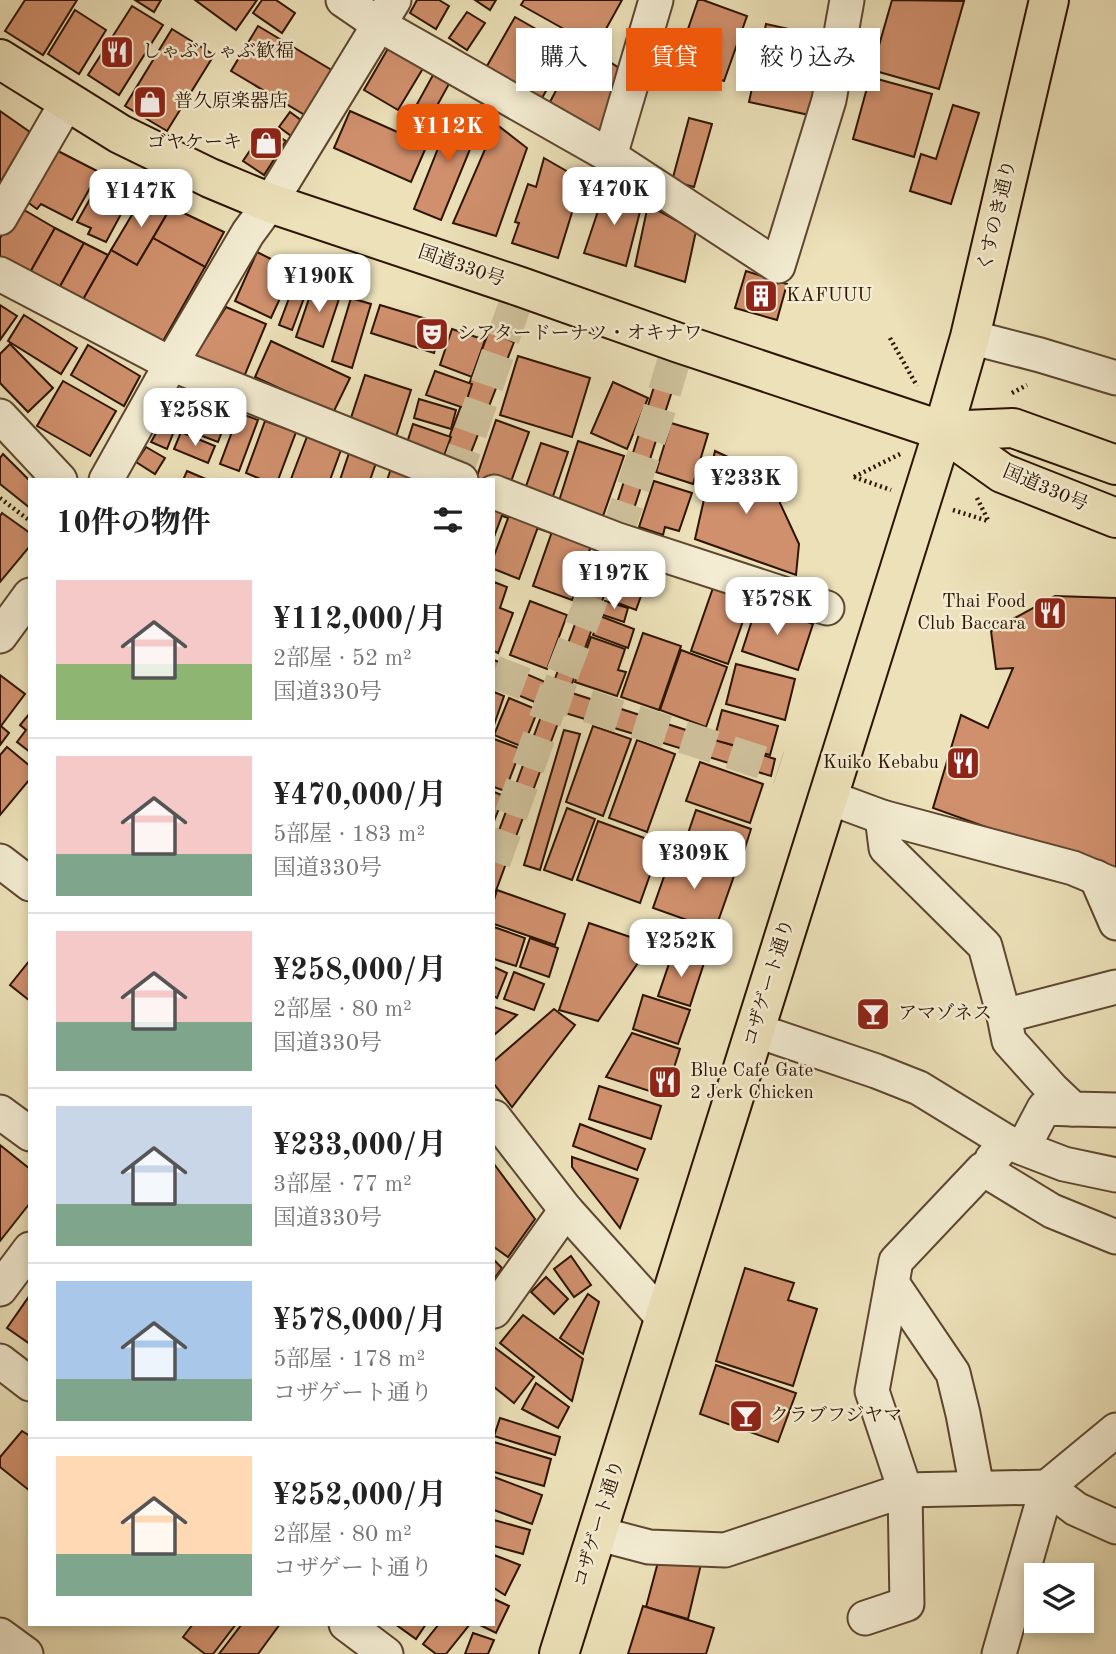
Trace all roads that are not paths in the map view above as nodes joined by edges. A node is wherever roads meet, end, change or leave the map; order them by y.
1 (343, 0) edge
2 (656, 0) edge
3 (848, 0) edge
4 (1049, 0) edge
5 (386, 12) edge
6 (0, 59) edge
7 (67, 102) junction
8 (610, 156) junction
9 (270, 203) junction
10 (0, 218) edge
11 (0, 274) edge
12 (970, 337) junction
13 (171, 364) junction
14 (1116, 378) edge
15 (0, 416) edge
16 (943, 432) junction
17 (1116, 465) edge
18 (58, 478) edge
19 (107, 478) edge
20 (456, 478) edge
21 (495, 492) edge
22 (1116, 518) edge
23 (28, 598) edge
24 (827, 608) dead end
25 (9, 630) edge
26 (828, 797) junction
27 (882, 817) junction
28 (0, 861) edge
29 (28, 882) edge
30 (1106, 882) edge
31 (1116, 923) edge
32 (1116, 987) edge
33 (1004, 1016) junction
34 (755, 1030) junction
35 (1073, 1109) junction
36 (1116, 1110) edge
37 (0, 1112) edge
38 (495, 1118) edge
39 (28, 1133) edge
40 (1015, 1145) junction
41 (983, 1169) junction
42 (1116, 1175) edge
43 (566, 1210) junction
44 (1116, 1237) edge
45 (28, 1252) edge
46 (892, 1283) junction
47 (0, 1289) edge
48 (495, 1310) edge
49 (664, 1320) junction
50 (0, 1362) edge
51 (28, 1383) edge
52 (1116, 1430) edge
53 (1047, 1486) junction
54 (977, 1488) junction
55 (905, 1490) junction
56 (1116, 1527) edge
57 (596, 1533) junction
58 (865, 1618) dead end
59 (349, 1626) edge
60 (0, 1635) edge
61 (26, 1654) edge
62 (386, 1654) edge
63 (559, 1654) edge
64 (999, 1654) edge

1 - 5 street
2 - 8 street
3 - 8 street
4 - 12 main road, くすのき通り
5 - 8 street
5 - 9 street
6 - 7 main road, 国道330号
7 - 9 main road, 国道330号
7 - 10 street
9 - 13 street
9 - 16 main road, 国道330号
11 - 13 street
12 - 14 street
12 - 16 main road, くすのき通り
13 - 19 street
13 - 20 street
15 - 18 street
16 - 17 main road, 国道330号
16 - 22 main road, 国道330号
16 - 26 main road, コザゲート通り
21 - 24 street
23 - 25 street
26 - 27 street
26 - 34 main road, コザゲート通り
27 - 30 street
27 - 33 street
28 - 29 street
30 - 31 street
32 - 33 street
33 - 35 street
34 - 40 street
34 - 49 main road, コザゲート通り
35 - 36 street
35 - 40 street
37 - 39 street
38 - 43 street
40 - 41 street
40 - 42 street
41 - 44 street
41 - 46 street
43 - 48 street
43 - 49 street
45 - 47 street
46 - 54 street
46 - 55 street
49 - 57 main road, コザゲート通り
50 - 51 street
52 - 53 street
53 - 54 street
53 - 56 street
53 - 64 street
54 - 55 street
55 - 57 street
55 - 58 street
57 - 63 main road, コザゲート通り
59 - 62 street
60 - 61 street

